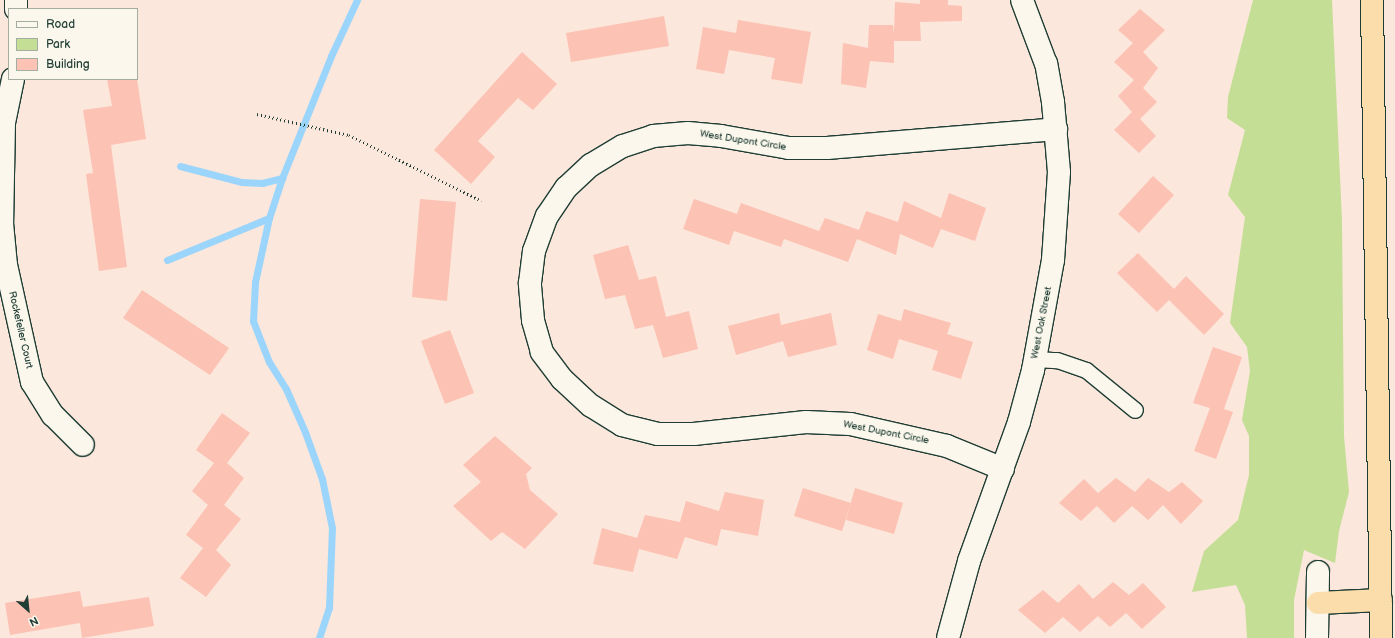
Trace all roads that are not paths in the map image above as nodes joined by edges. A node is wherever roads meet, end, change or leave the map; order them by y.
1 (1022, 0) edge
2 (1372, 0) edge
3 (13, 80) edge
4 (1056, 129) junction
5 (1035, 359) junction
6 (1135, 410) dead end
7 (83, 445) dead end
8 (1003, 469) junction
9 (1318, 572) dead end
10 (1381, 600) junction
11 (1318, 603) junction
12 (948, 638) edge
13 (1317, 638) edge
14 (1381, 638) edge

1 - 4 street, West Oak Street
2 - 10 highway
3 - 7 street, Rockefeller Court
4 - 5 street, West Oak Street
4 - 8 street, West Dupont Circle
5 - 6 lane
5 - 8 street, West Oak Street
8 - 12 street, West Oak Street
9 - 11 street
10 - 11 highway
10 - 14 highway
11 - 13 street

